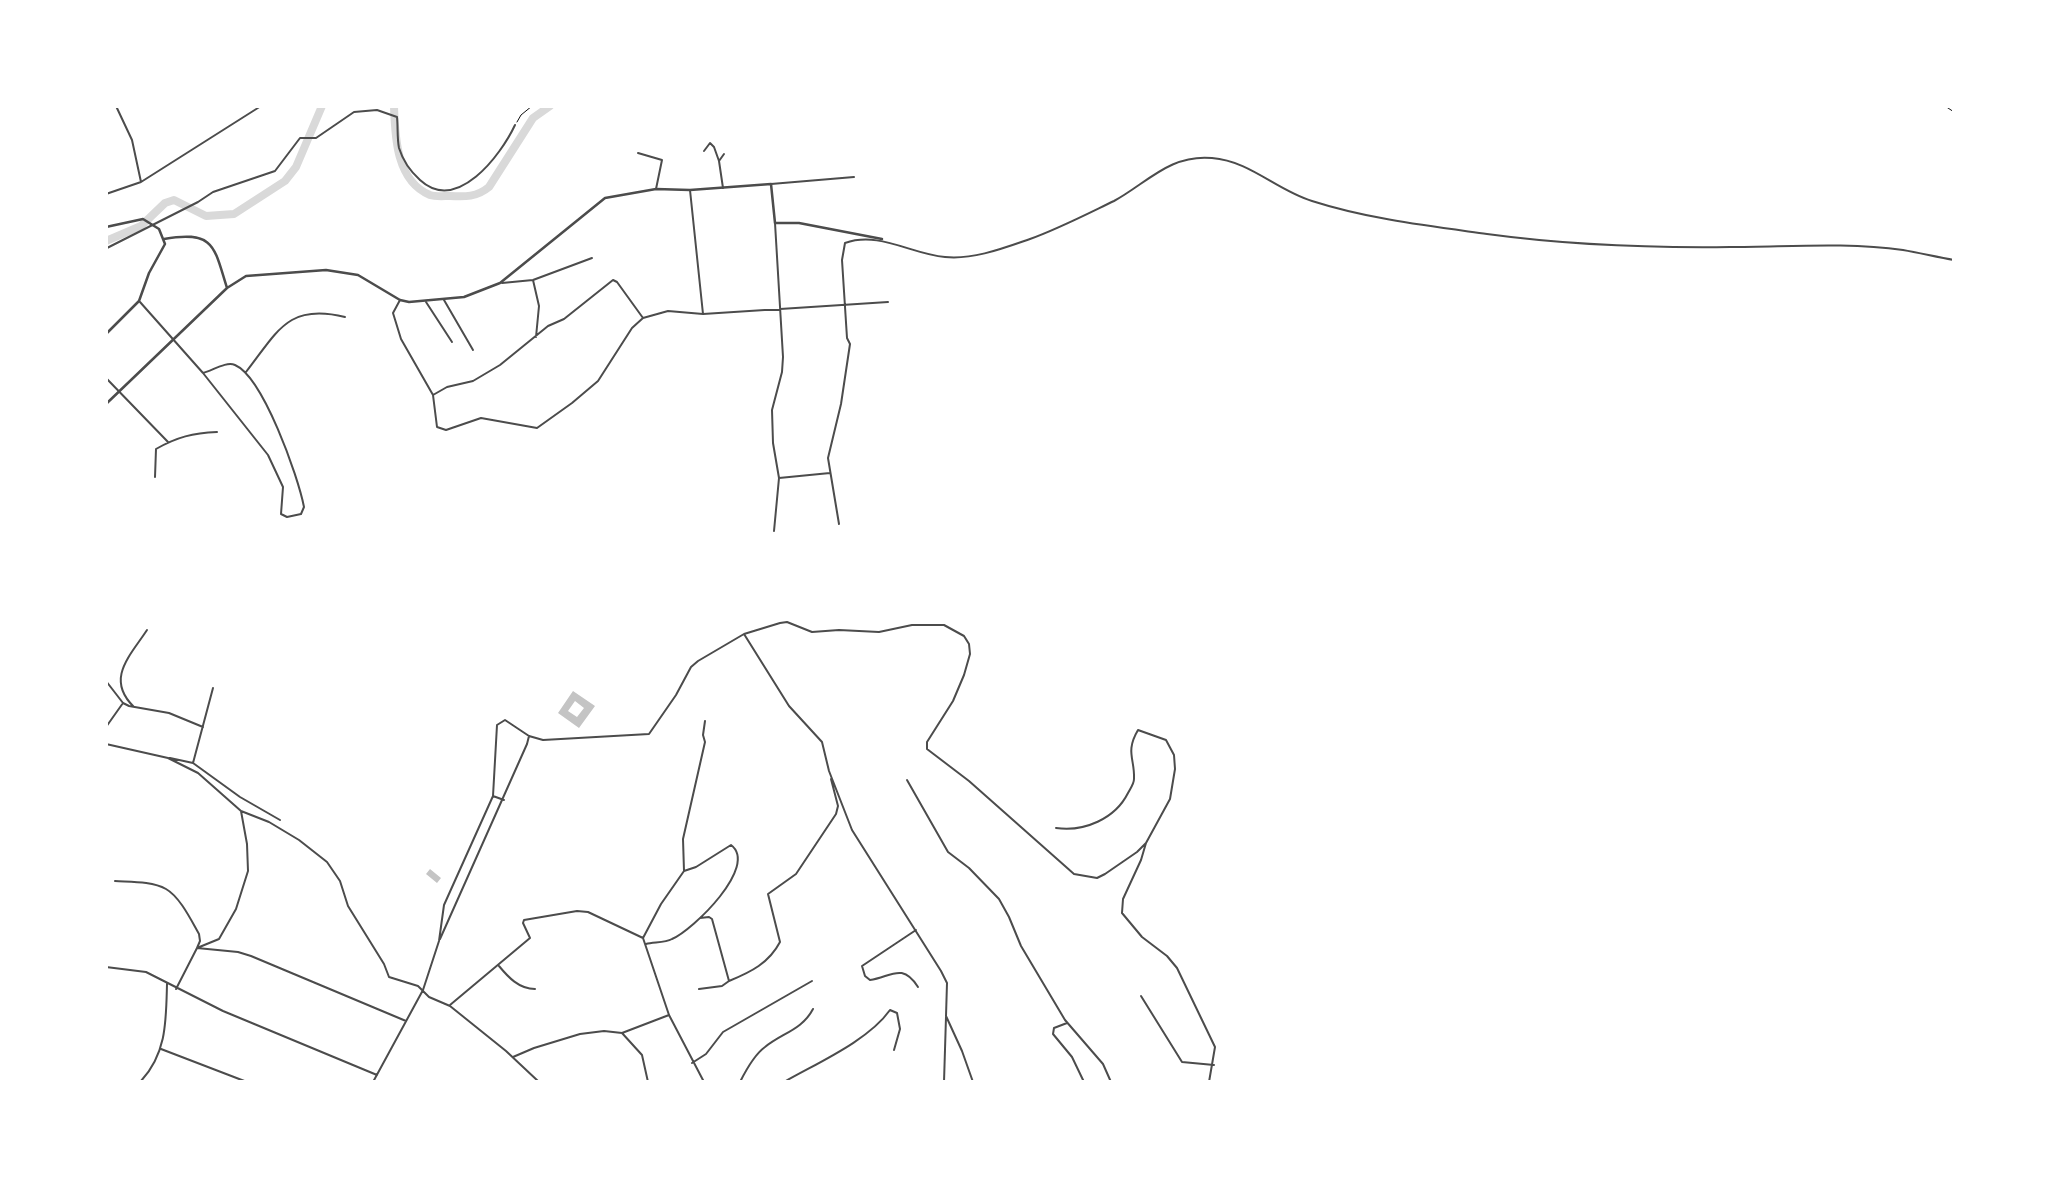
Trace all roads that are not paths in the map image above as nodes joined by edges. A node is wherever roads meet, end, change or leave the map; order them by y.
1 (116, 106) edge
2 (261, 106) edge
3 (516, 125) road end
4 (704, 151) dead end
5 (638, 153) dead end
6 (724, 154) dead end
7 (719, 161) junction
8 (854, 177) dead end
9 (141, 182) junction
10 (771, 184) junction
11 (723, 188) junction
12 (656, 189) junction
13 (690, 190) junction
14 (106, 194) edge
15 (775, 223) junction
16 (153, 224) junction
17 (106, 227) edge
18 (164, 239) junction
19 (882, 239) junction
20 (107, 248) edge
21 (592, 258) dead end
22 (1954, 260) edge
23 (533, 280) junction
24 (500, 283) junction
25 (227, 288) junction
26 (400, 300) junction
27 (444, 300) junction
28 (139, 301) junction
29 (426, 302) junction
30 (888, 302) dead end
31 (845, 304) junction
32 (780, 308) junction
33 (703, 314) junction
34 (345, 317) dead end
35 (643, 318) junction
36 (106, 334) edge
37 (536, 337) junction
38 (174, 340) junction
39 (452, 342) dead end
40 (473, 350) dead end
41 (246, 372) junction
42 (203, 373) junction
43 (106, 378) edge
44 (120, 392) junction
45 (433, 395) junction
46 (106, 404) edge
47 (217, 432) dead end
48 (168, 442) junction
49 (830, 473) junction
50 (155, 477) dead end
51 (778, 478) junction
52 (839, 524) dead end
53 (774, 530) dead end
54 (147, 630) dead end
55 (744, 634) junction
56 (106, 681) edge
57 (213, 688) dead end
58 (123, 703) junction
59 (136, 708) junction
60 (705, 721) dead end
61 (106, 727) edge
62 (202, 727) junction
63 (529, 736) junction
64 (106, 744) edge
65 (168, 758) junction
66 (193, 763) junction
67 (829, 772) junction
68 (907, 780) dead end
69 (493, 796) junction
70 (504, 800) junction
71 (241, 811) junction
72 (280, 820) dead end
73 (1056, 828) dead end
74 (1146, 843) junction
75 (684, 871) junction
76 (115, 881) dead end
77 (700, 918) junction
78 (916, 930) junction
79 (643, 938) junction
80 (439, 941) junction
81 (646, 944) junction
82 (196, 948) junction
83 (499, 966) junction
84 (106, 967) edge
85 (729, 980) junction
86 (812, 981) dead end
87 (167, 984) junction
88 (918, 986) dead end
89 (176, 989) junction
90 (699, 989) dead end
91 (423, 990) junction
92 (535, 990) dead end
93 (1141, 996) dead end
94 (450, 1006) junction
95 (813, 1009) dead end
96 (669, 1015) junction
97 (946, 1016) junction
98 (406, 1020) junction
99 (1067, 1023) junction
100 (622, 1033) junction
101 (161, 1049) junction
102 (894, 1050) dead end
103 (513, 1057) junction
104 (692, 1062) junction
105 (1214, 1065) junction
106 (377, 1075) junction
107 (141, 1081) edge
108 (248, 1082) edge
109 (373, 1082) edge
110 (539, 1082) edge
111 (648, 1082) edge
112 (704, 1082) edge
113 (740, 1082) edge
114 (784, 1082) edge
115 (944, 1082) edge
116 (973, 1082) edge
117 (1084, 1082) edge
118 (1111, 1082) edge
119 (1209, 1082) edge

1 - 9 street
2 - 9 street
3 - 16 street
4 - 7 street
5 - 12 street
6 - 7 street
7 - 11 street
8 - 10 street
9 - 14 street
10 - 11 street
10 - 15 street
11 - 13 street
12 - 13 street
12 - 24 street
13 - 33 street
15 - 19 street
15 - 32 street
16 - 17 street
16 - 18 street
16 - 20 street
18 - 25 street
18 - 28 street
19 - 22 street
19 - 31 street
21 - 23 street
23 - 24 street
23 - 37 street
24 - 27 street
25 - 26 street
25 - 38 street
26 - 29 street
26 - 45 street
27 - 29 street
27 - 40 street
28 - 36 street
28 - 38 street
29 - 39 street
30 - 31 street
31 - 32 street
31 - 49 street
32 - 33 street
32 - 51 street
33 - 35 street
34 - 41 street
35 - 37 street
35 - 45 street
37 - 45 street
38 - 42 street
38 - 44 street
41 - 42 street
41 - 42 street
43 - 44 street
44 - 46 street
44 - 48 street
47 - 48 street
48 - 50 street
49 - 51 street
49 - 52 street
51 - 53 street
54 - 59 street
55 - 63 street
55 - 67 street
55 - 74 street
56 - 58 street
57 - 62 street
58 - 59 street
58 - 61 street
59 - 62 street
60 - 75 street
62 - 66 street
63 - 69 street
63 - 70 street
64 - 65 street
65 - 66 street
65 - 71 street
66 - 72 street
67 - 78 street
67 - 85 street
68 - 99 street
69 - 70 street
69 - 80 street
70 - 80 street
71 - 82 street
71 - 91 street
73 - 74 street
74 - 105 street
75 - 77 street
75 - 79 street
76 - 82 street
77 - 81 street
77 - 85 street
78 - 88 street
78 - 97 street
79 - 81 street
79 - 83 street
80 - 91 street
81 - 96 street
82 - 89 street
82 - 98 street
83 - 92 street
83 - 94 street
84 - 87 street
85 - 90 street
86 - 104 street
87 - 89 street
87 - 101 street
89 - 106 street
91 - 94 street
91 - 98 street
93 - 105 street
94 - 103 street
95 - 113 street
96 - 100 street
96 - 104 street
97 - 115 street
97 - 116 street
98 - 106 street
99 - 117 street
99 - 118 street
100 - 103 street
100 - 111 street
101 - 107 street
101 - 108 street
102 - 114 street
103 - 110 street
104 - 112 street
105 - 119 street
106 - 109 street

